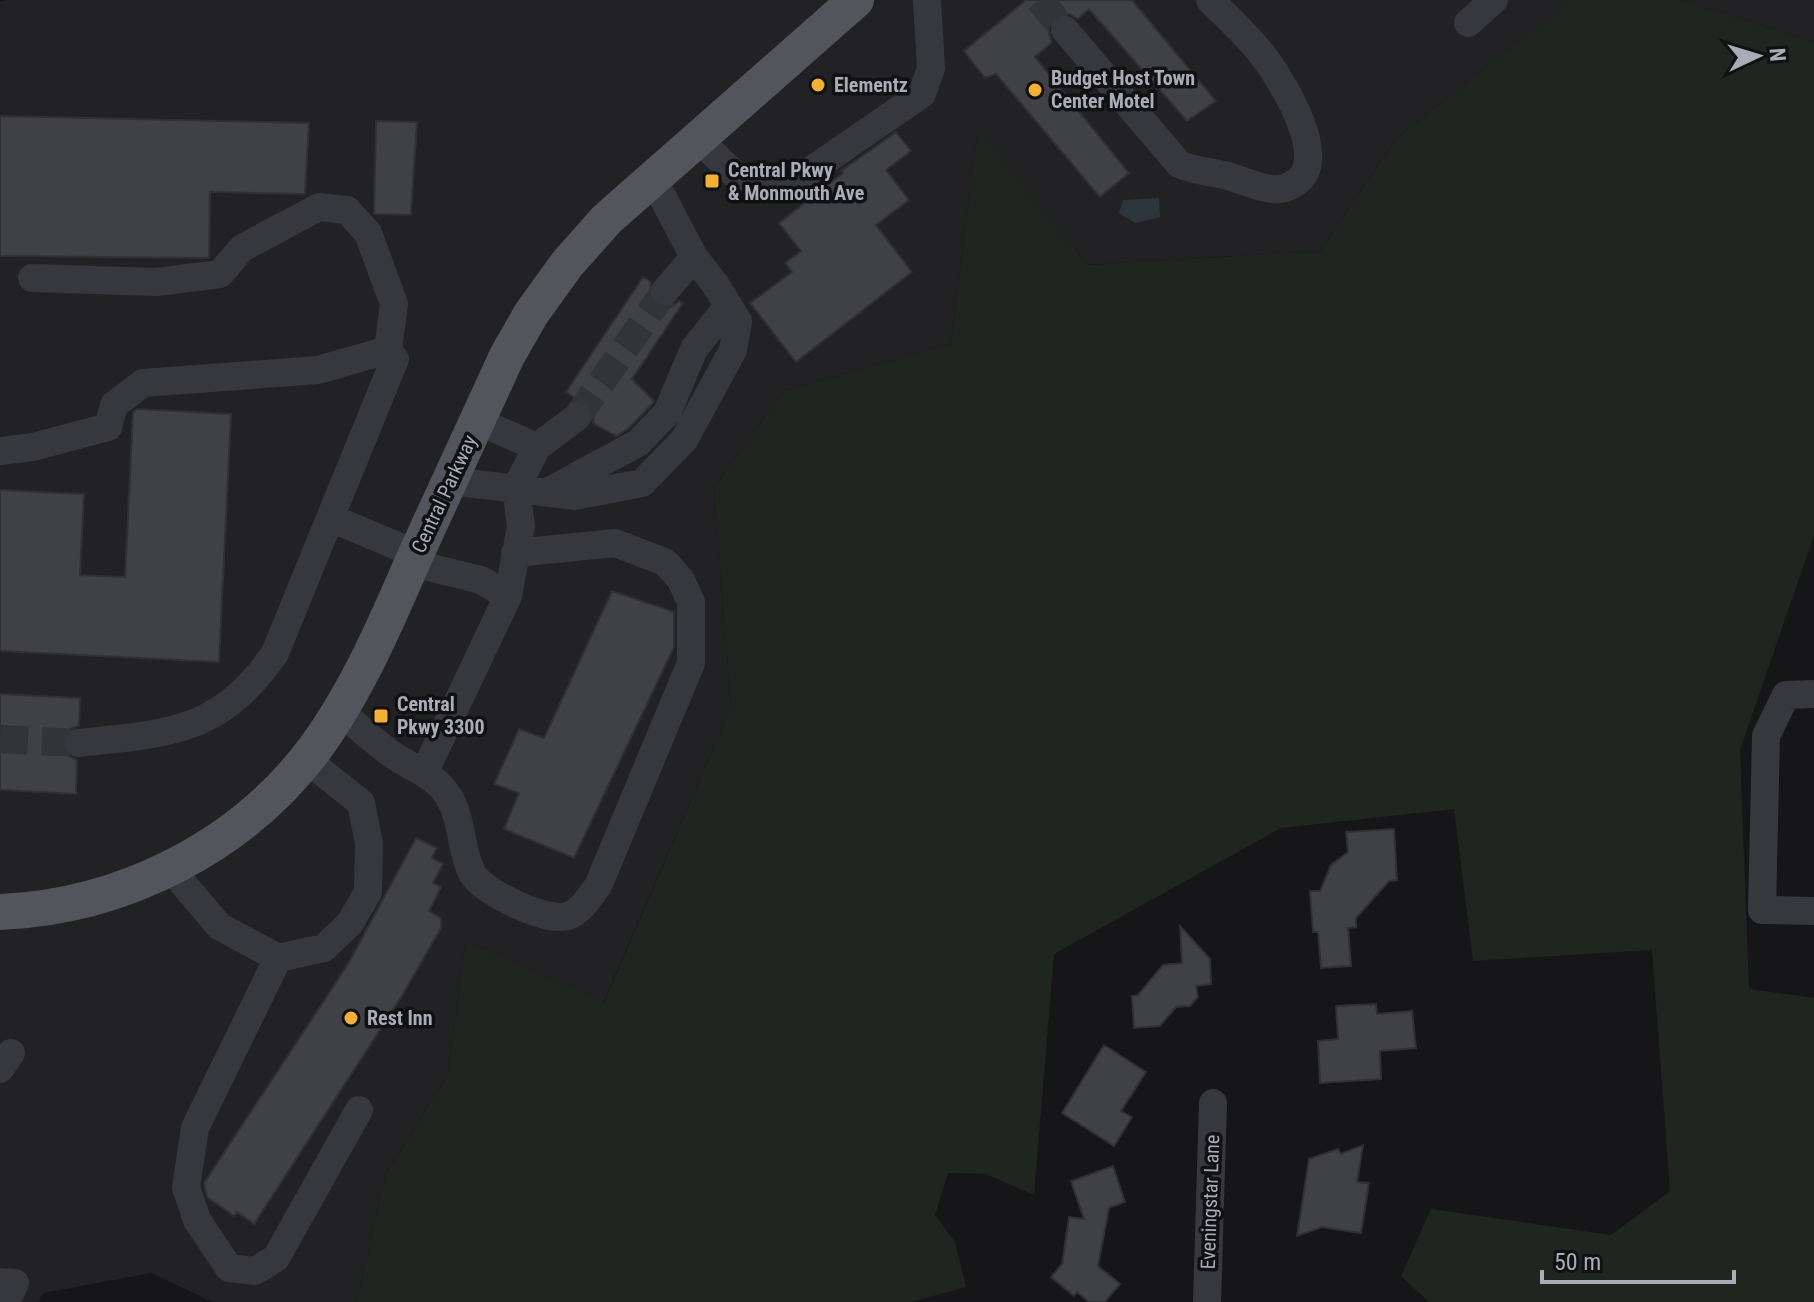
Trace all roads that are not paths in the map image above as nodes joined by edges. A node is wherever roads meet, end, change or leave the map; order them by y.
1 (927, 0) edge
2 (1210, 0) edge
3 (1494, 0) edge
4 (842, 4) edge
5 (1468, 23) dead end
6 (1065, 30) tunnel mouth
7 (698, 139) junction
8 (653, 179) junction
9 (694, 257) junction
10 (32, 278) dead end
11 (665, 291) tunnel mouth
12 (388, 350) junction
13 (577, 417) tunnel mouth
14 (477, 421) junction
15 (537, 447) junction
16 (0, 451) edge
17 (450, 481) junction
18 (516, 488) junction
19 (331, 518) junction
20 (515, 553) junction
21 (414, 559) junction
22 (508, 596) junction
23 (1814, 694) edge
24 (339, 711) junction
25 (78, 743) tunnel mouth
26 (306, 759) junction
27 (425, 771) junction
28 (170, 868) junction
29 (1814, 911) edge
30 (0, 912) edge
31 (278, 958) junction
32 (1213, 1103) dead end
33 (359, 1110) dead end
34 (0, 1282) edge
35 (6, 1302) edge
36 (1207, 1302) edge

1 - 7 street
2 - 6 street
3 - 5 street
4 - 7 main road, Central Parkway
7 - 8 main road, Central Parkway
8 - 9 street
8 - 14 main road, Central Parkway
9 - 11 street
9 - 18 street
10 - 12 street
12 - 16 street
12 - 19 street
13 - 15 street
14 - 15 street
14 - 17 main road, Central Parkway
15 - 18 street
17 - 18 street
17 - 21 main road, Central Parkway
18 - 20 street
19 - 21 street
19 - 25 street
20 - 22 street
20 - 27 street
21 - 22 street
21 - 24 main road, Central Parkway
22 - 27 street
23 - 29 street
24 - 26 main road, Central Parkway
24 - 27 street
26 - 28 main road, Central Parkway
26 - 31 street
28 - 30 main road, Central Parkway
28 - 31 street
31 - 33 street
32 - 36 street, Eveningstar Lane
34 - 35 street

